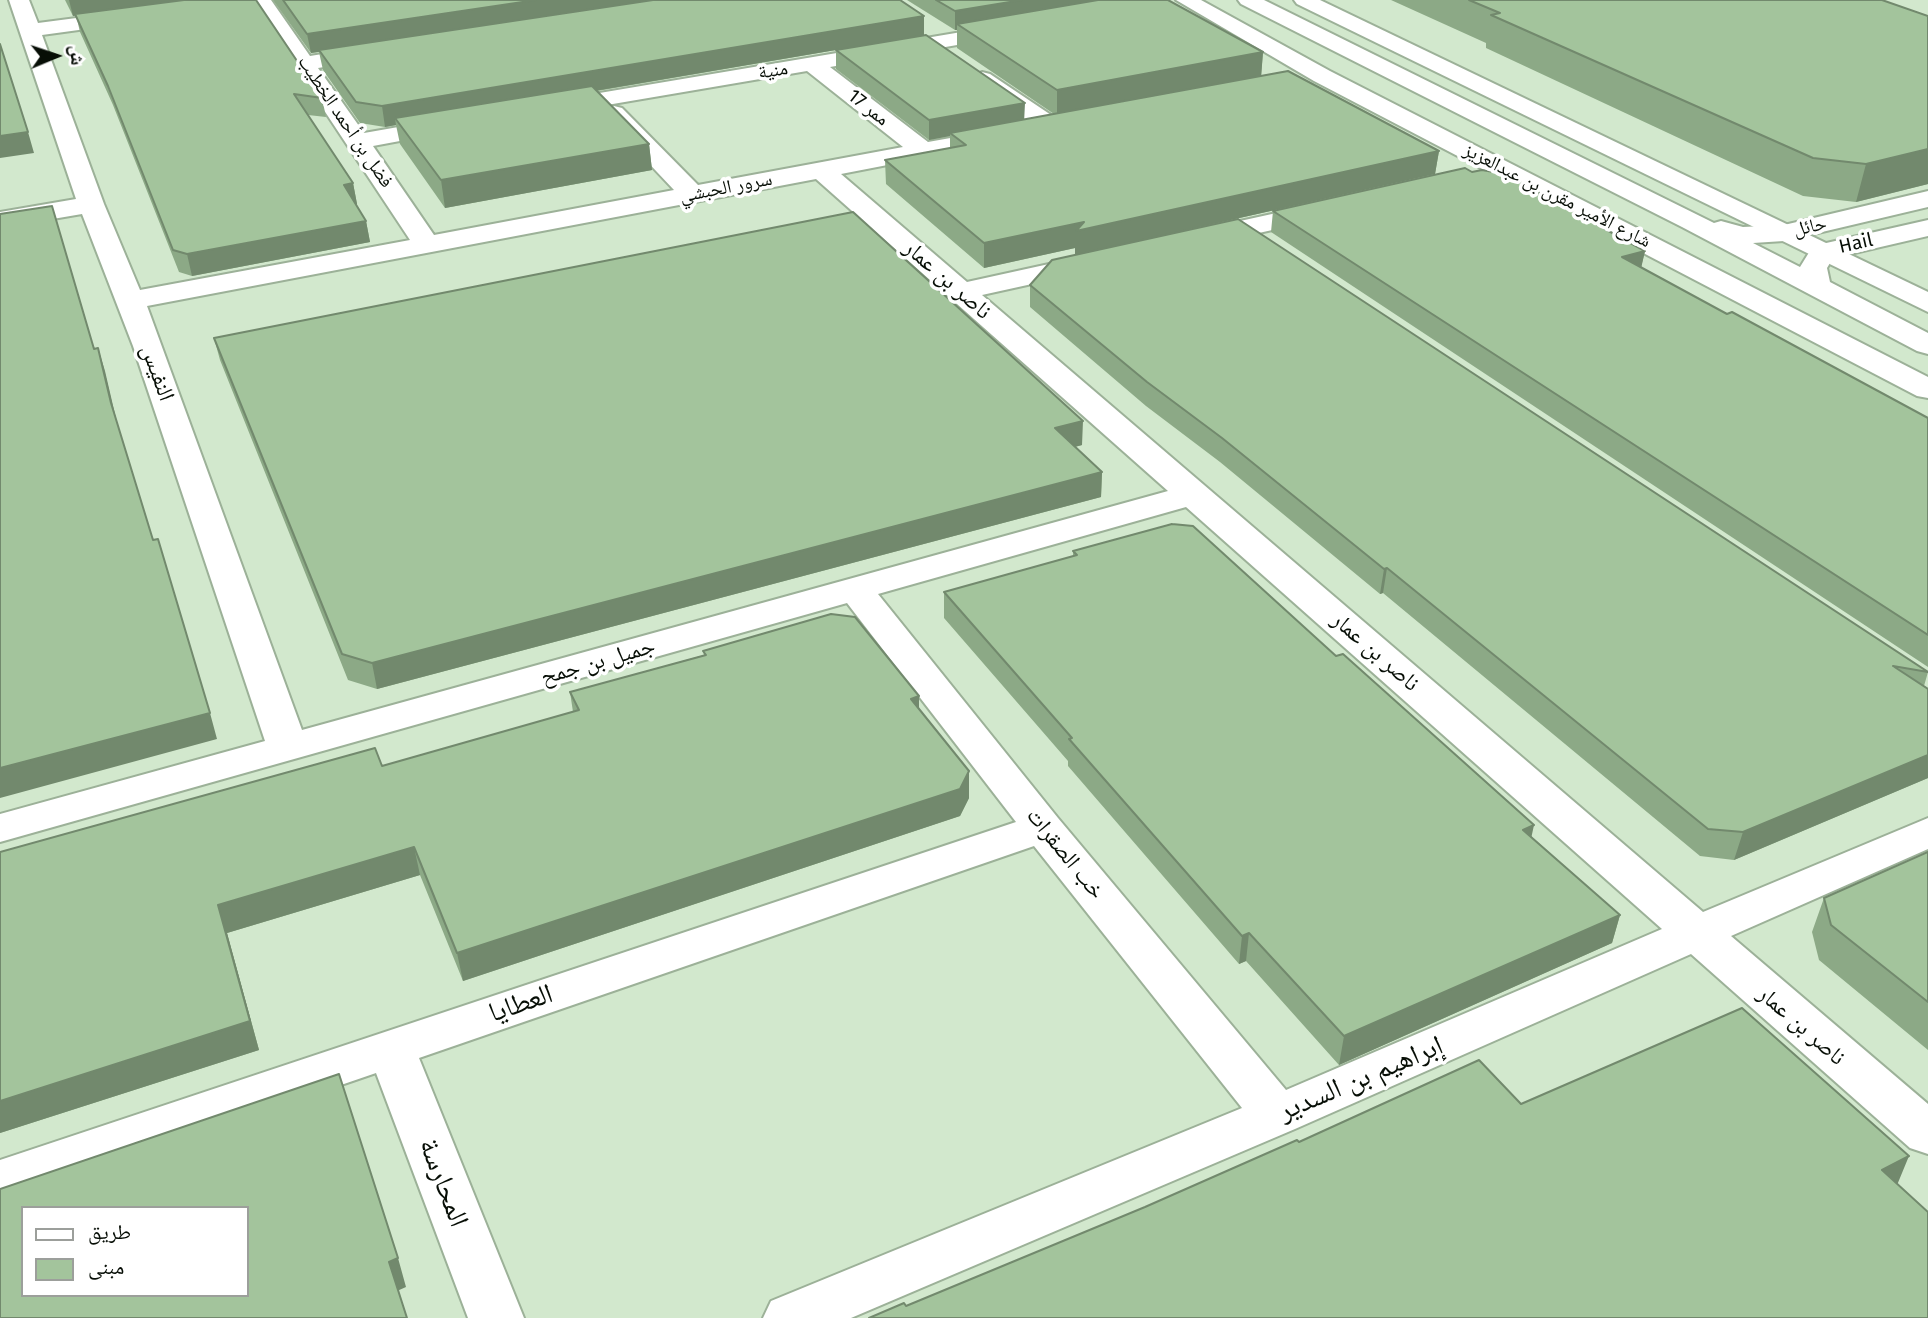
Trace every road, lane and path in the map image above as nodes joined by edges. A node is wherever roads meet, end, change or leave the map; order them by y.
1 (19, 0) edge
2 (1187, 0) edge
3 (1248, 0) edge
4 (1304, 0) edge
5 (254, 1) edge
6 (1161, 5) edge
7 (150, 14) edge
8 (919, 20) edge
9 (1029, 27) edge
10 (31, 30) junction
11 (399, 49) edge
12 (949, 52) junction
13 (305, 64) junction
14 (813, 65) junction
15 (1322, 76) junction
16 (1282, 83) edge
17 (601, 100) junction
18 (533, 111) edge
19 (1078, 121) edge
20 (466, 122) edge
21 (1051, 126) junction
22 (359, 141) junction
23 (923, 151) junction
24 (1504, 169) junction
25 (821, 170) junction
26 (1465, 178) edge
27 (693, 194) junction
28 (1928, 199) edge
29 (91, 204) junction
30 (1348, 205) edge
31 (1875, 212) junction
32 (0, 220) edge
33 (1691, 221) junction
34 (1243, 229) junction
35 (1921, 230) edge
36 (1784, 233) junction
37 (427, 244) junction
38 (1175, 244) edge
39 (1278, 252) edge
40 (1823, 252) junction
41 (1121, 256) edge
42 (1817, 288) junction
43 (958, 292) junction
44 (130, 301) junction
45 (1928, 303) edge
46 (1928, 345) edge
47 (1928, 389) edge
48 (1195, 494) junction
49 (856, 590) junction
50 (288, 748) junction
51 (0, 828) edge
52 (1043, 828) junction
53 (1928, 832) edge
54 (1696, 935) junction
55 (391, 1048) junction
56 (1277, 1115) junction
57 (1928, 1134) edge
58 (0, 1181) edge
59 (496, 1318) edge
60 (791, 1318) edge

1 - 10 street, النفيس
2 - 6 street
2 - 15 street, شارع الأمير مقرن بن عبدالعزيز
3 - 33 street, شارع الأمير مقرن بن عبدالعزيز
4 - 36 street
5 - 13 street, فضل بن أحمد الخطيب
7 - 10 street
8 - 12 street
9 - 12 street, منية
10 - 29 street, النفيس
11 - 13 street
12 - 14 street, منية
12 - 21 street
13 - 22 street, فضل بن أحمد الخطيب
14 - 17 street, منية
14 - 23 street, ممر 17
15 - 16 street
15 - 24 street, شارع الأمير مقرن بن عبدالعزيز
17 - 18 street, منية
17 - 27 street
19 - 21 street, سرور الحبشي
20 - 22 street
21 - 23 street, سرور الحبشي
22 - 37 street, فضل بن أحمد الخطيب
23 - 25 street, سرور الحبشي
24 - 26 street
24 - 47 street, شارع الأمير مقرن بن عبدالعزيز
25 - 27 street, سرور الحبشي
25 - 43 street, ناصر بن عمار
27 - 37 street, سرور الحبشي
28 - 31 street, حائل
29 - 32 street
29 - 44 street, النفيس
30 - 34 street
31 - 35 street
31 - 36 street, حائل
33 - 36 street, حائل
33 - 42 street, شارع الأمير مقرن بن عبدالعزيز
34 - 38 street
34 - 39 street
35 - 40 street, Hail
36 - 40 street
37 - 44 street, سرور الحبشي
40 - 42 street, Hail
40 - 45 street
41 - 43 street
42 - 46 street, شارع الأمير مقرن بن عبدالعزيز
43 - 48 street, ناصر بن عمار
44 - 50 street, النفيس
48 - 49 street, جميل بن جمح
48 - 54 street, ناصر بن عمار
49 - 50 street, جميل بن جمح
49 - 52 street, خب الصقرات
50 - 51 street, جميل بن جمح
52 - 55 street, العطايا
52 - 56 street, خب الصقرات
53 - 54 street, إبراهيم بن السدير
54 - 56 street, إبراهيم بن السدير
54 - 57 street, ناصر بن عمار
55 - 58 street, العطايا
55 - 59 street, المحارسة
56 - 60 street, إبراهيم بن السدير

